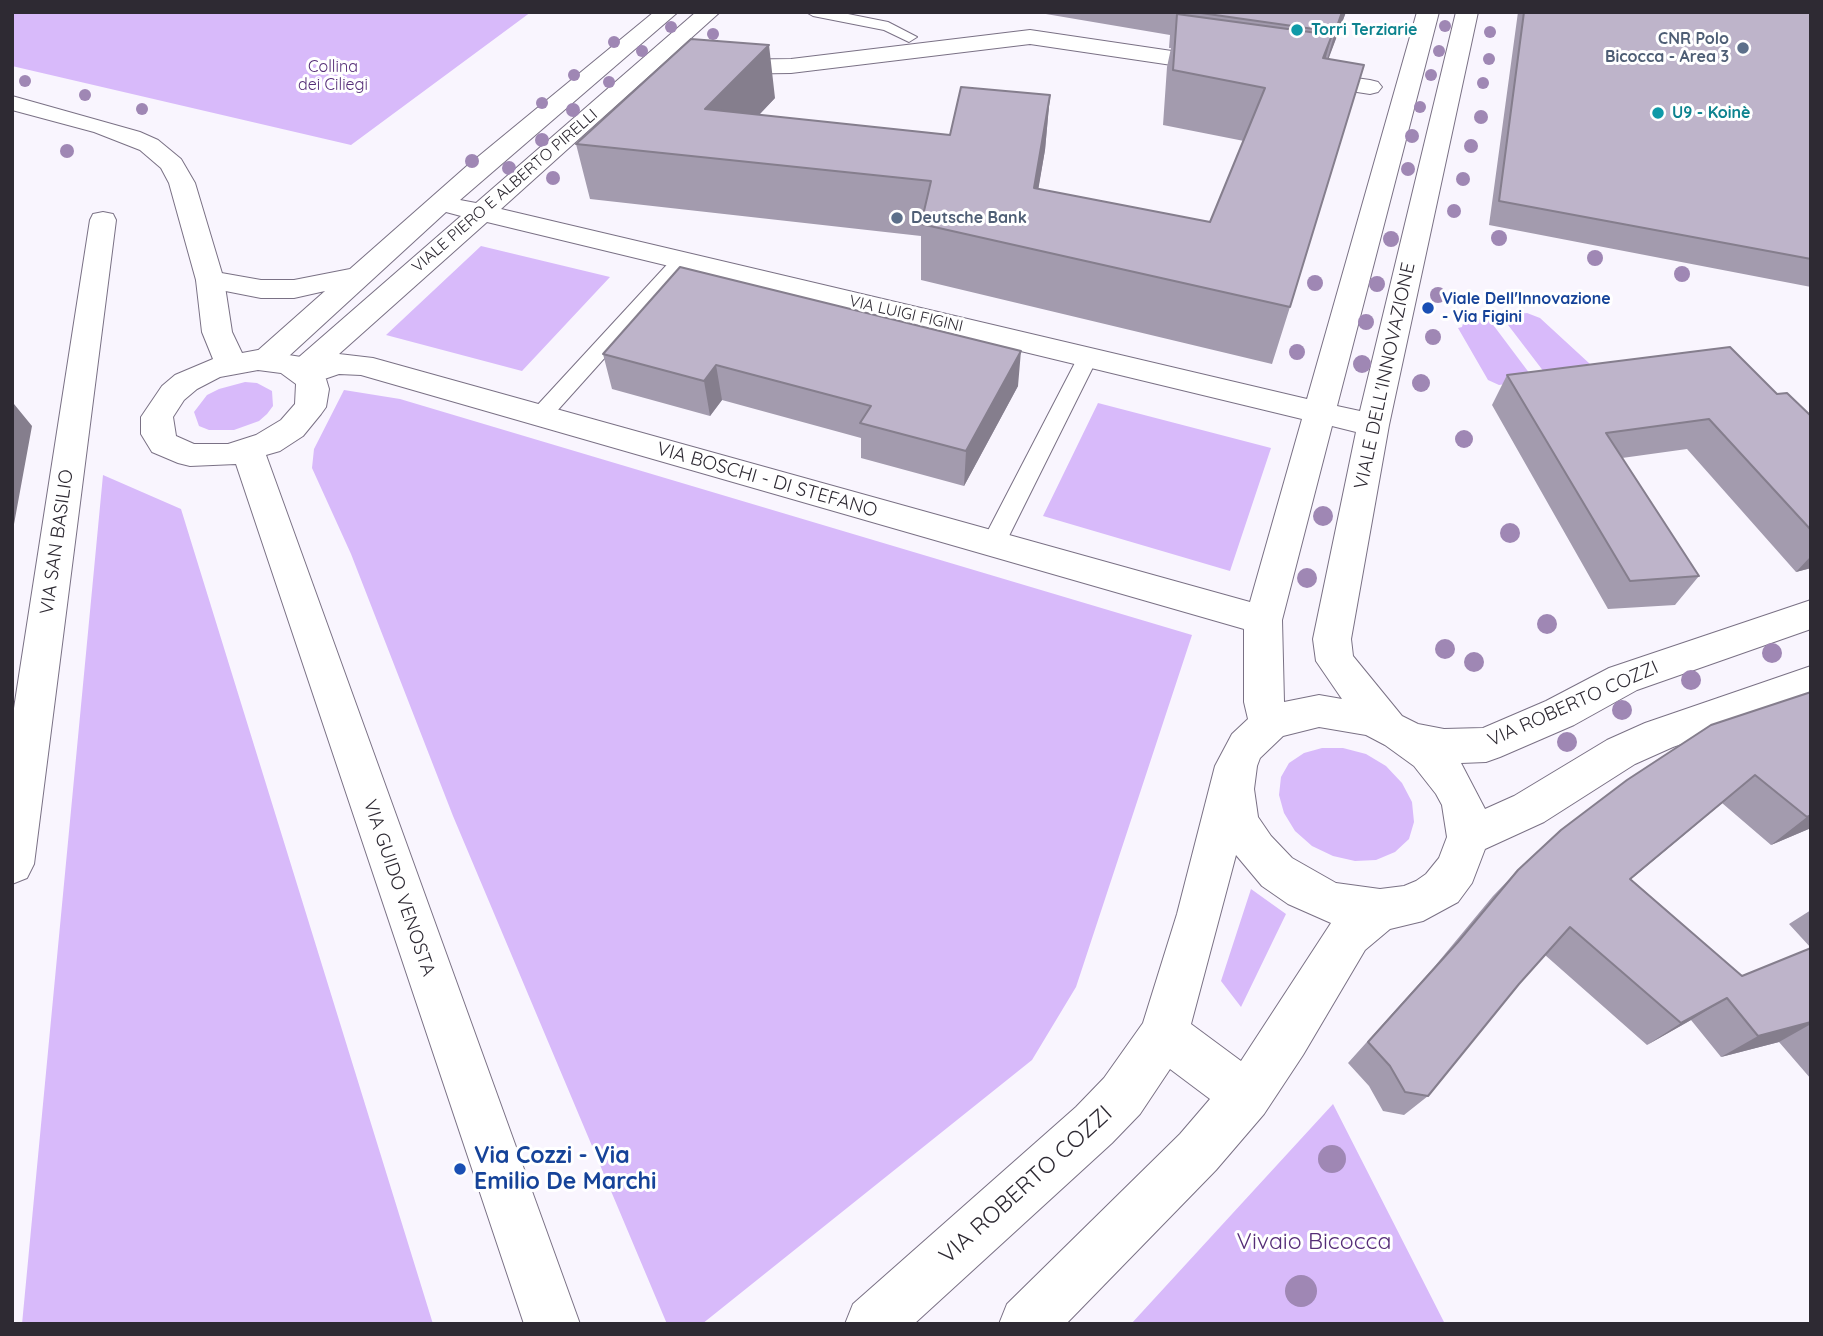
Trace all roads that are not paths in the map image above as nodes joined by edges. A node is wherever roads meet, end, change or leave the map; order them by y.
1 (667, 12) edge
2 (709, 12) edge
3 (813, 12) edge
4 (1428, 12) edge
5 (1467, 12) edge
6 (909, 37) dead end
7 (696, 67) edge
8 (1248, 69) edge
9 (1289, 75) edge
10 (1370, 87) dead end
11 (12, 103) edge
12 (439, 203) junction
13 (481, 213) junction
14 (103, 220) dead end
15 (681, 261) junction
16 (356, 277) junction
17 (210, 280) junction
18 (1088, 357) junction
19 (267, 360) junction
20 (231, 363) junction
21 (304, 373) junction
22 (1318, 412) junction
23 (540, 416) junction
24 (1373, 425) junction
25 (248, 451) junction
26 (993, 544) junction
27 (1811, 614) edge
28 (1263, 620) junction
29 (1811, 682) edge
30 (1269, 724) junction
31 (1399, 733) junction
32 (1234, 778) junction
33 (1468, 837) junction
34 (12, 864) edge
35 (1380, 910) junction
36 (1164, 1034) junction
37 (1246, 1096) junction
38 (552, 1324) edge
39 (873, 1324) edge
40 (1027, 1324) edge

1 - 12 street, VIALE PIERO E ALBERTO PIRELLI
2 - 13 street, VIALE PIERO E ALBERTO PIRELLI
3 - 6 lane
4 - 22 street
5 - 24 street, VIALE DELL'INNOVAZIONE
7 - 8 street
9 - 10 street
11 - 17 street
12 - 13 street, VIA LUIGI FIGINI
12 - 16 street, VIALE PIERO E ALBERTO PIRELLI
13 - 15 street, VIA LUIGI FIGINI
13 - 21 street, VIALE PIERO E ALBERTO PIRELLI
14 - 34 street, VIA SAN BASILIO
15 - 18 street, VIA LUIGI FIGINI
15 - 23 lane
16 - 17 street
16 - 19 street, VIALE PIERO E ALBERTO PIRELLI
17 - 20 street
18 - 22 street, VIA LUIGI FIGINI
18 - 26 lane
19 - 20 street
19 - 21 street
20 - 25 street
21 - 23 street, VIA BOSCHI - DI STEFANO
21 - 25 street
22 - 24 street, VIA LUIGI FIGINI
22 - 28 street
23 - 26 street, VIA BOSCHI - DI STEFANO
24 - 31 street, VIALE DELL'INNOVAZIONE
25 - 38 street, VIA GUIDO VENOSTA
26 - 28 street, VIA BOSCHI - DI STEFANO
27 - 31 street, VIA ROBERTO COZZI
28 - 30 street
29 - 33 street
30 - 31 street, VIA ROBERTO COZZI
30 - 32 street, VIA ROBERTO COZZI
31 - 33 street, VIA ROBERTO COZZI
32 - 35 street, VIA ROBERTO COZZI
32 - 36 street, VIA ROBERTO COZZI
33 - 35 street, VIA ROBERTO COZZI
35 - 37 street, VIA ROBERTO COZZI
36 - 37 street
36 - 39 street, VIA ROBERTO COZZI
37 - 40 street, VIA ROBERTO COZZI

